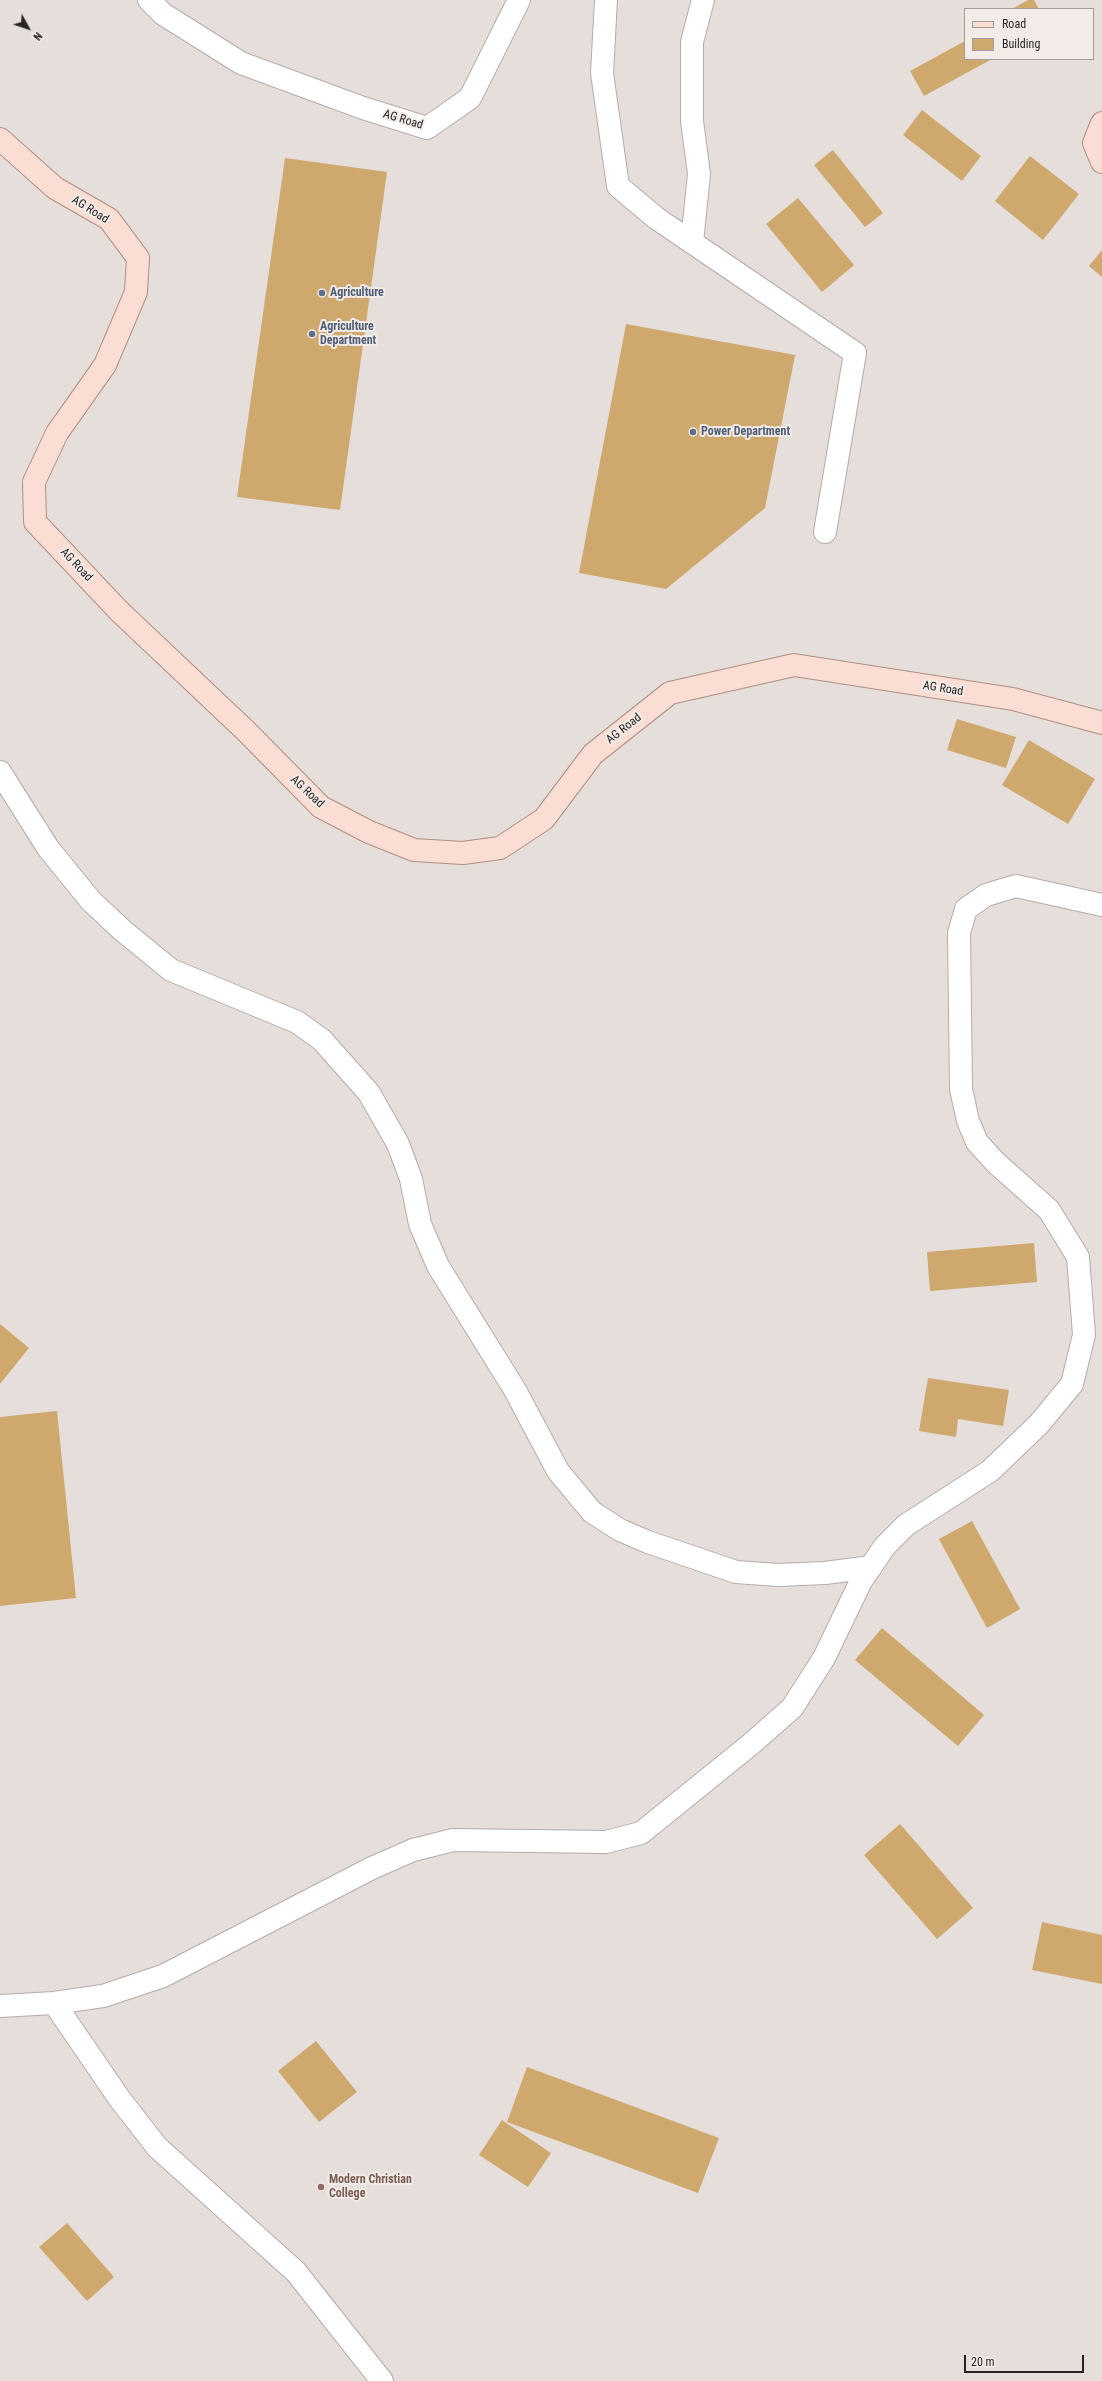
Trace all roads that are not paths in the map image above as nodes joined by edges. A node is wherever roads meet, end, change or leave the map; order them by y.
1 (149, 0) edge
2 (519, 0) edge
3 (606, 0) edge
4 (703, 0) edge
5 (1102, 123) edge
6 (0, 139) edge
7 (1102, 162) edge
8 (692, 242) junction
9 (825, 532) dead end
10 (1102, 723) edge
11 (0, 772) edge
12 (1102, 905) edge
13 (871, 1567) junction
14 (54, 2003) junction
15 (0, 2006) edge
16 (382, 2381) edge

1 - 2 street, AG Road
3 - 8 street
4 - 8 street
5 - 7 main road
6 - 10 main road, AG Road
8 - 9 street
11 - 13 street
12 - 13 street
13 - 14 street
14 - 15 street
14 - 16 street

